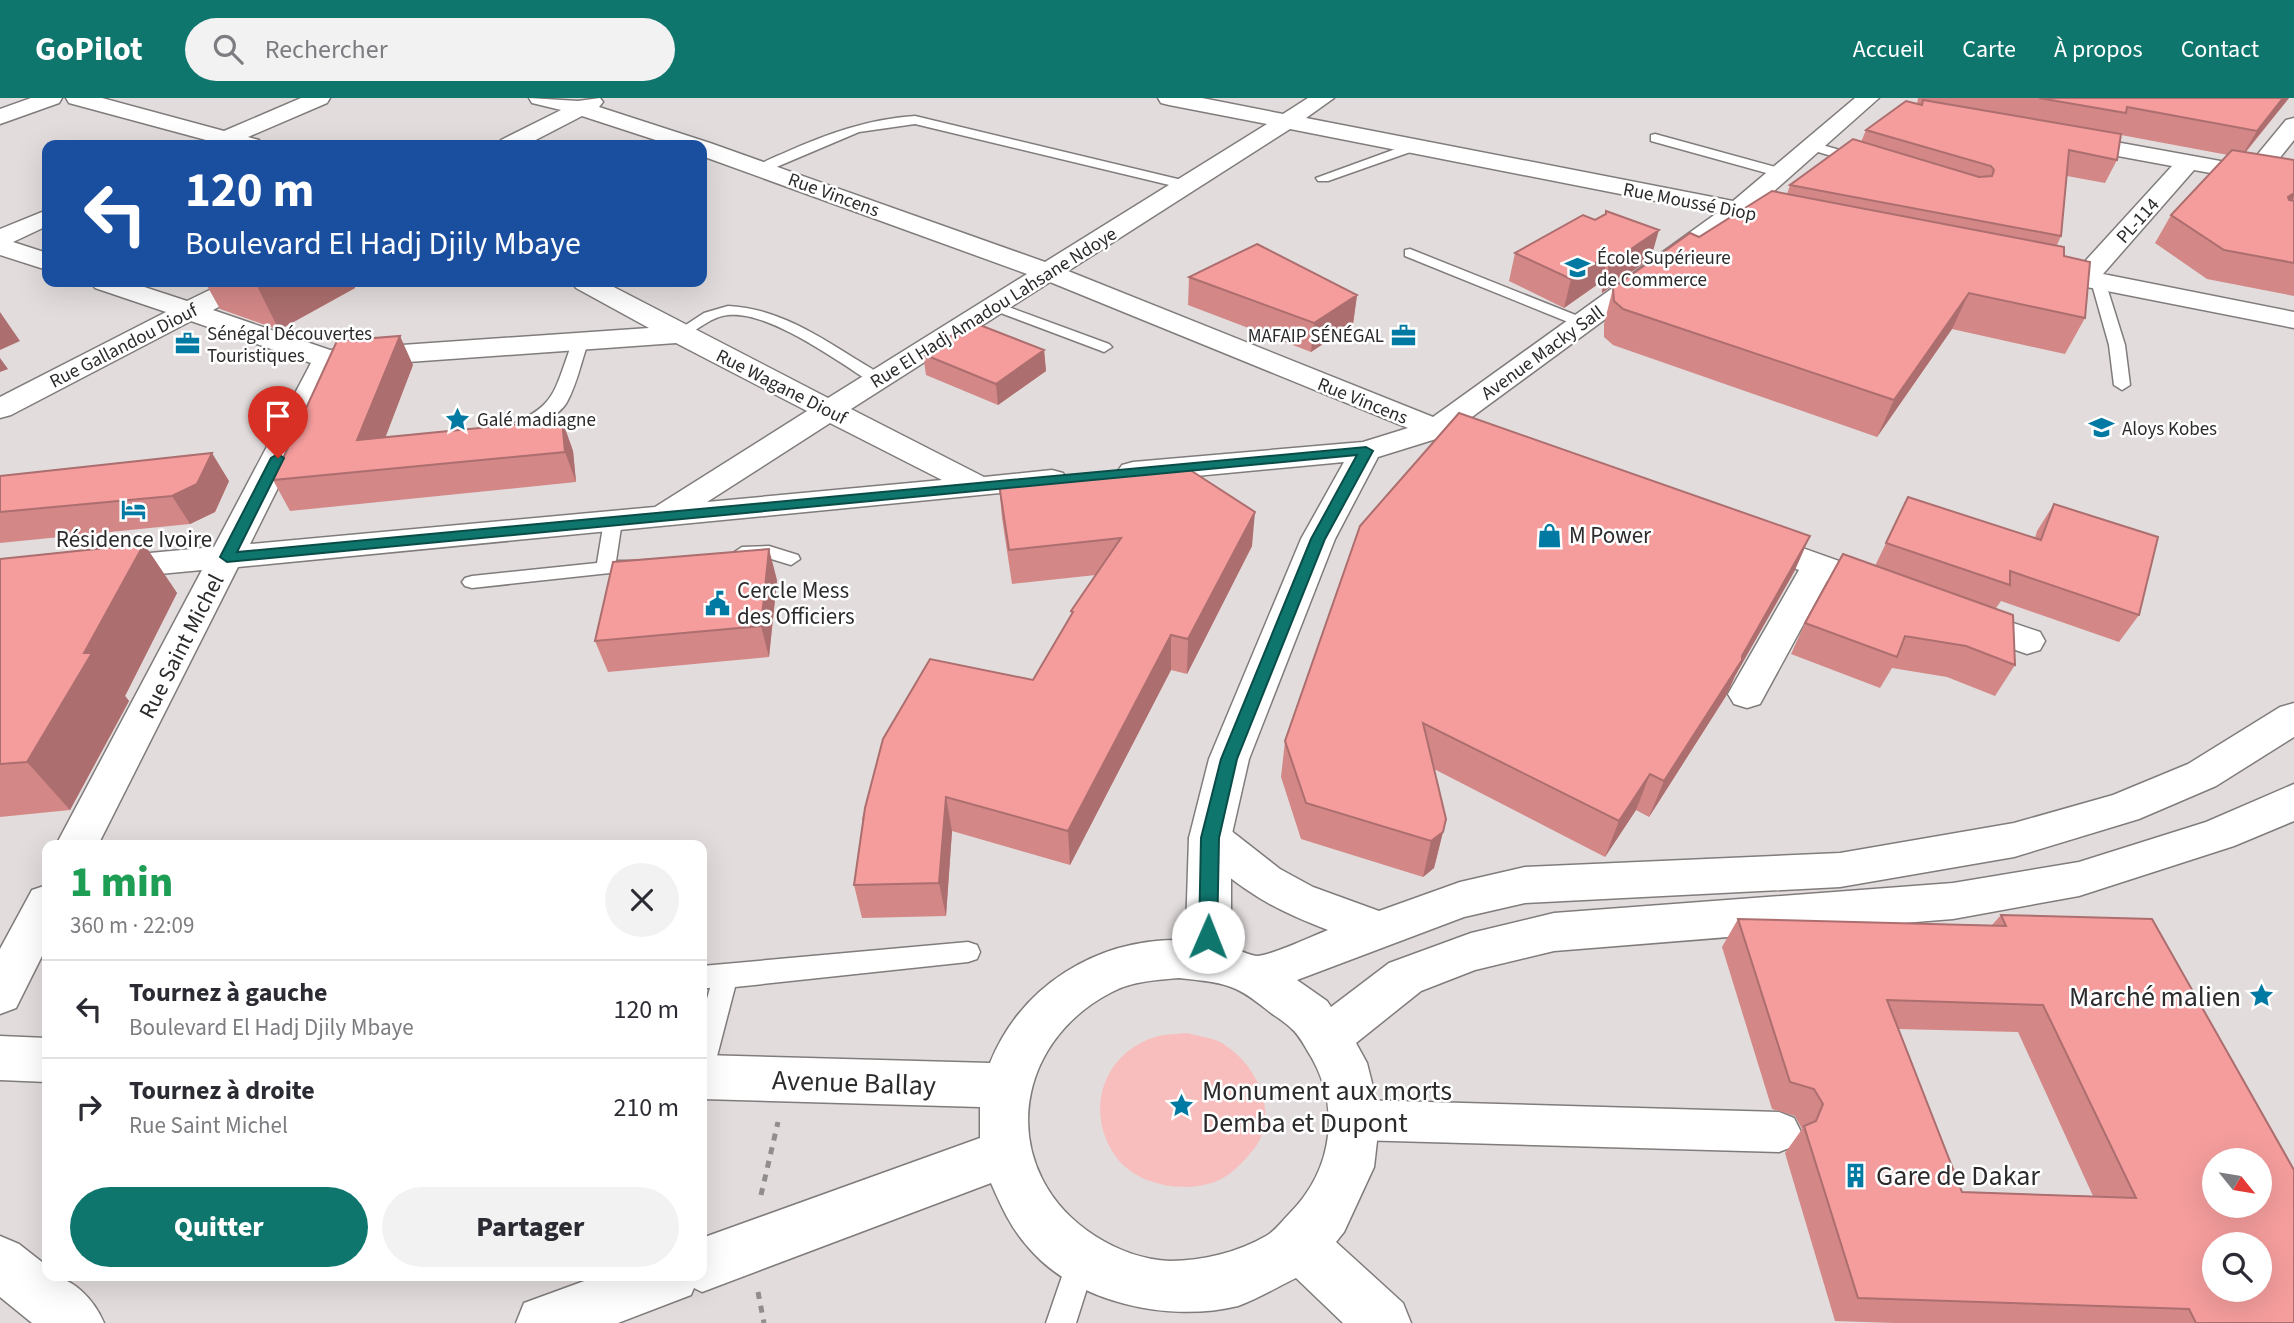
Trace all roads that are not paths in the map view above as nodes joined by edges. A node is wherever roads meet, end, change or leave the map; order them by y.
1 (51, 98) edge
2 (76, 98) edge
3 (319, 98) edge
4 (540, 98) edge
5 (1169, 98) edge
6 (1323, 98) edge
7 (1830, 98) edge
8 (590, 103) edge
9 (1872, 103) edge
10 (0, 117) edge
11 (1285, 122) junction
12 (2294, 125) edge
13 (2044, 136) edge
14 (1654, 138) dead end
15 (212, 140) edge
16 (223, 140) edge
17 (519, 140) edge
18 (681, 140) edge
19 (1412, 146) junction
20 (1812, 146) junction
21 (707, 150) edge
22 (2189, 162) junction
23 (1874, 165) edge
24 (762, 168) junction
25 (1781, 173) junction
26 (2254, 174) junction
27 (1323, 178) dead end
28 (2294, 181) edge
29 (1186, 185) junction
30 (1738, 210) junction
31 (1778, 218) edge
32 (42, 219) edge
33 (0, 238) edge
34 (0, 246) edge
35 (1410, 253) dead end
36 (42, 260) edge
37 (2019, 265) edge
38 (1047, 272) junction
39 (2092, 279) junction
40 (119, 287) edge
41 (236, 287) edge
42 (594, 287) edge
43 (995, 306) junction
44 (189, 311) junction
45 (2294, 320) edge
46 (1583, 323) junction
47 (680, 334) junction
48 (580, 343) junction
49 (1104, 347) dead end
50 (328, 359) junction
51 (878, 380) junction
52 (2122, 385) dead end
53 (0, 409) edge
54 (830, 410) junction
55 (1436, 429) junction
56 (486, 434) edge
57 (1475, 443) edge
58 (1366, 451) junction
59 (980, 487) junction
60 (662, 516) junction
61 (613, 521) junction
62 (1717, 529) edge
63 (719, 556) edge
64 (227, 557) junction
65 (791, 559) dead end
66 (656, 563) edge
67 (1819, 565) junction
68 (605, 569) junction
69 (0, 579) edge
70 (472, 582) dead end
71 (2027, 641) dead end
72 (1747, 694) dead end
73 (2294, 717) edge
74 (2294, 800) edge
75 (1210, 838) junction
76 (81, 840) edge
77 (42, 914) edge
78 (1378, 930) junction
79 (968, 952) dead end
80 (1208, 962) junction
81 (1256, 976) junction
82 (713, 977) edge
83 (0, 995) edge
84 (707, 1024) edge
85 (1329, 1038) junction
86 (0, 1058) edge
87 (42, 1060) edge
88 (707, 1077) edge
89 (1006, 1086) junction
90 (1356, 1120) junction
91 (1779, 1132) dead end
92 (1006, 1153) junction
93 (1301, 1246) junction
94 (1081, 1260) junction
95 (0, 1263) edge
96 (707, 1263) edge
97 (658, 1281) edge
98 (76, 1323) edge
99 (544, 1323) edge
100 (1060, 1323) edge
101 (1382, 1323) edge

1 - 10 street
2 - 15 street
3 - 16 street
4 - 8 street
5 - 11 street, Rue Moussé Diop
6 - 11 street, Rue El Hadj Amadou Lahsane Ndoye
7 - 9 street
8 - 17 street
8 - 18 street
9 - 20 street, Avenue Macky Sall
11 - 19 street, Rue Moussé Diop
11 - 29 street, Rue El Hadj Amadou Lahsane Ndoye
12 - 26 street
13 - 22 street
14 - 25 lane
19 - 27 lane
19 - 30 street, Rue Moussé Diop
20 - 23 lane
20 - 25 street, Avenue Macky Sall
21 - 24 street, Rue Vincens
22 - 26 street
22 - 39 street, PL-114
24 - 29 lane
24 - 38 street, Rue Vincens
25 - 30 street, Avenue Macky Sall
26 - 28 street
29 - 38 street, Rue El Hadj Amadou Lahsane Ndoye
30 - 31 street, Rue Moussé Diop
30 - 46 street, Avenue Macky Sall
32 - 33 street
34 - 36 street
35 - 46 lane
37 - 39 street
38 - 43 street, Rue El Hadj Amadou Lahsane Ndoye
38 - 55 street, Rue Vincens
39 - 45 street
39 - 52 lane
40 - 44 street
41 - 44 street, Rue Gallandou Diouf
42 - 47 street, Rue Wagane Diouf
43 - 49 lane
43 - 51 street, Rue El Hadj Amadou Lahsane Ndoye
44 - 50 street
44 - 53 street, Rue Gallandou Diouf
46 - 55 street, Avenue Macky Sall
47 - 48 street
47 - 51 lane
47 - 54 street, Rue Wagane Diouf
48 - 50 street
48 - 56 lane
50 - 64 street, Rue Saint Michel
51 - 54 street, Rue El Hadj Amadou Lahsane Ndoye
54 - 59 street, Rue Wagane Diouf
54 - 60 street, Rue El Hadj Amadou Lahsane Ndoye
55 - 57 street, Rue Vincens
55 - 58 street, Avenue Macky Sall
58 - 59 street, Avenue Macky Sall
58 - 75 street
59 - 60 street, Avenue Macky Sall
60 - 61 street, Avenue Macky Sall
61 - 64 street, Avenue Macky Sall
61 - 68 lane
62 - 67 street
63 - 65 lane
64 - 69 street, Avenue Macky Sall
64 - 76 street, Rue Saint Michel
66 - 68 lane
67 - 71 street
67 - 72 street
68 - 70 lane
73 - 78 street
74 - 85 street
75 - 78 street
75 - 80 street
77 - 83 street
78 - 81 street
79 - 82 lane
80 - 81 street
80 - 89 street
81 - 85 street
82 - 84 lane
85 - 90 street
86 - 87 street
88 - 89 street, Avenue Ballay
89 - 92 street
90 - 91 street
90 - 93 street
92 - 94 street
92 - 96 street
93 - 94 street
93 - 101 street
94 - 100 lane
95 - 98 street
97 - 99 street

